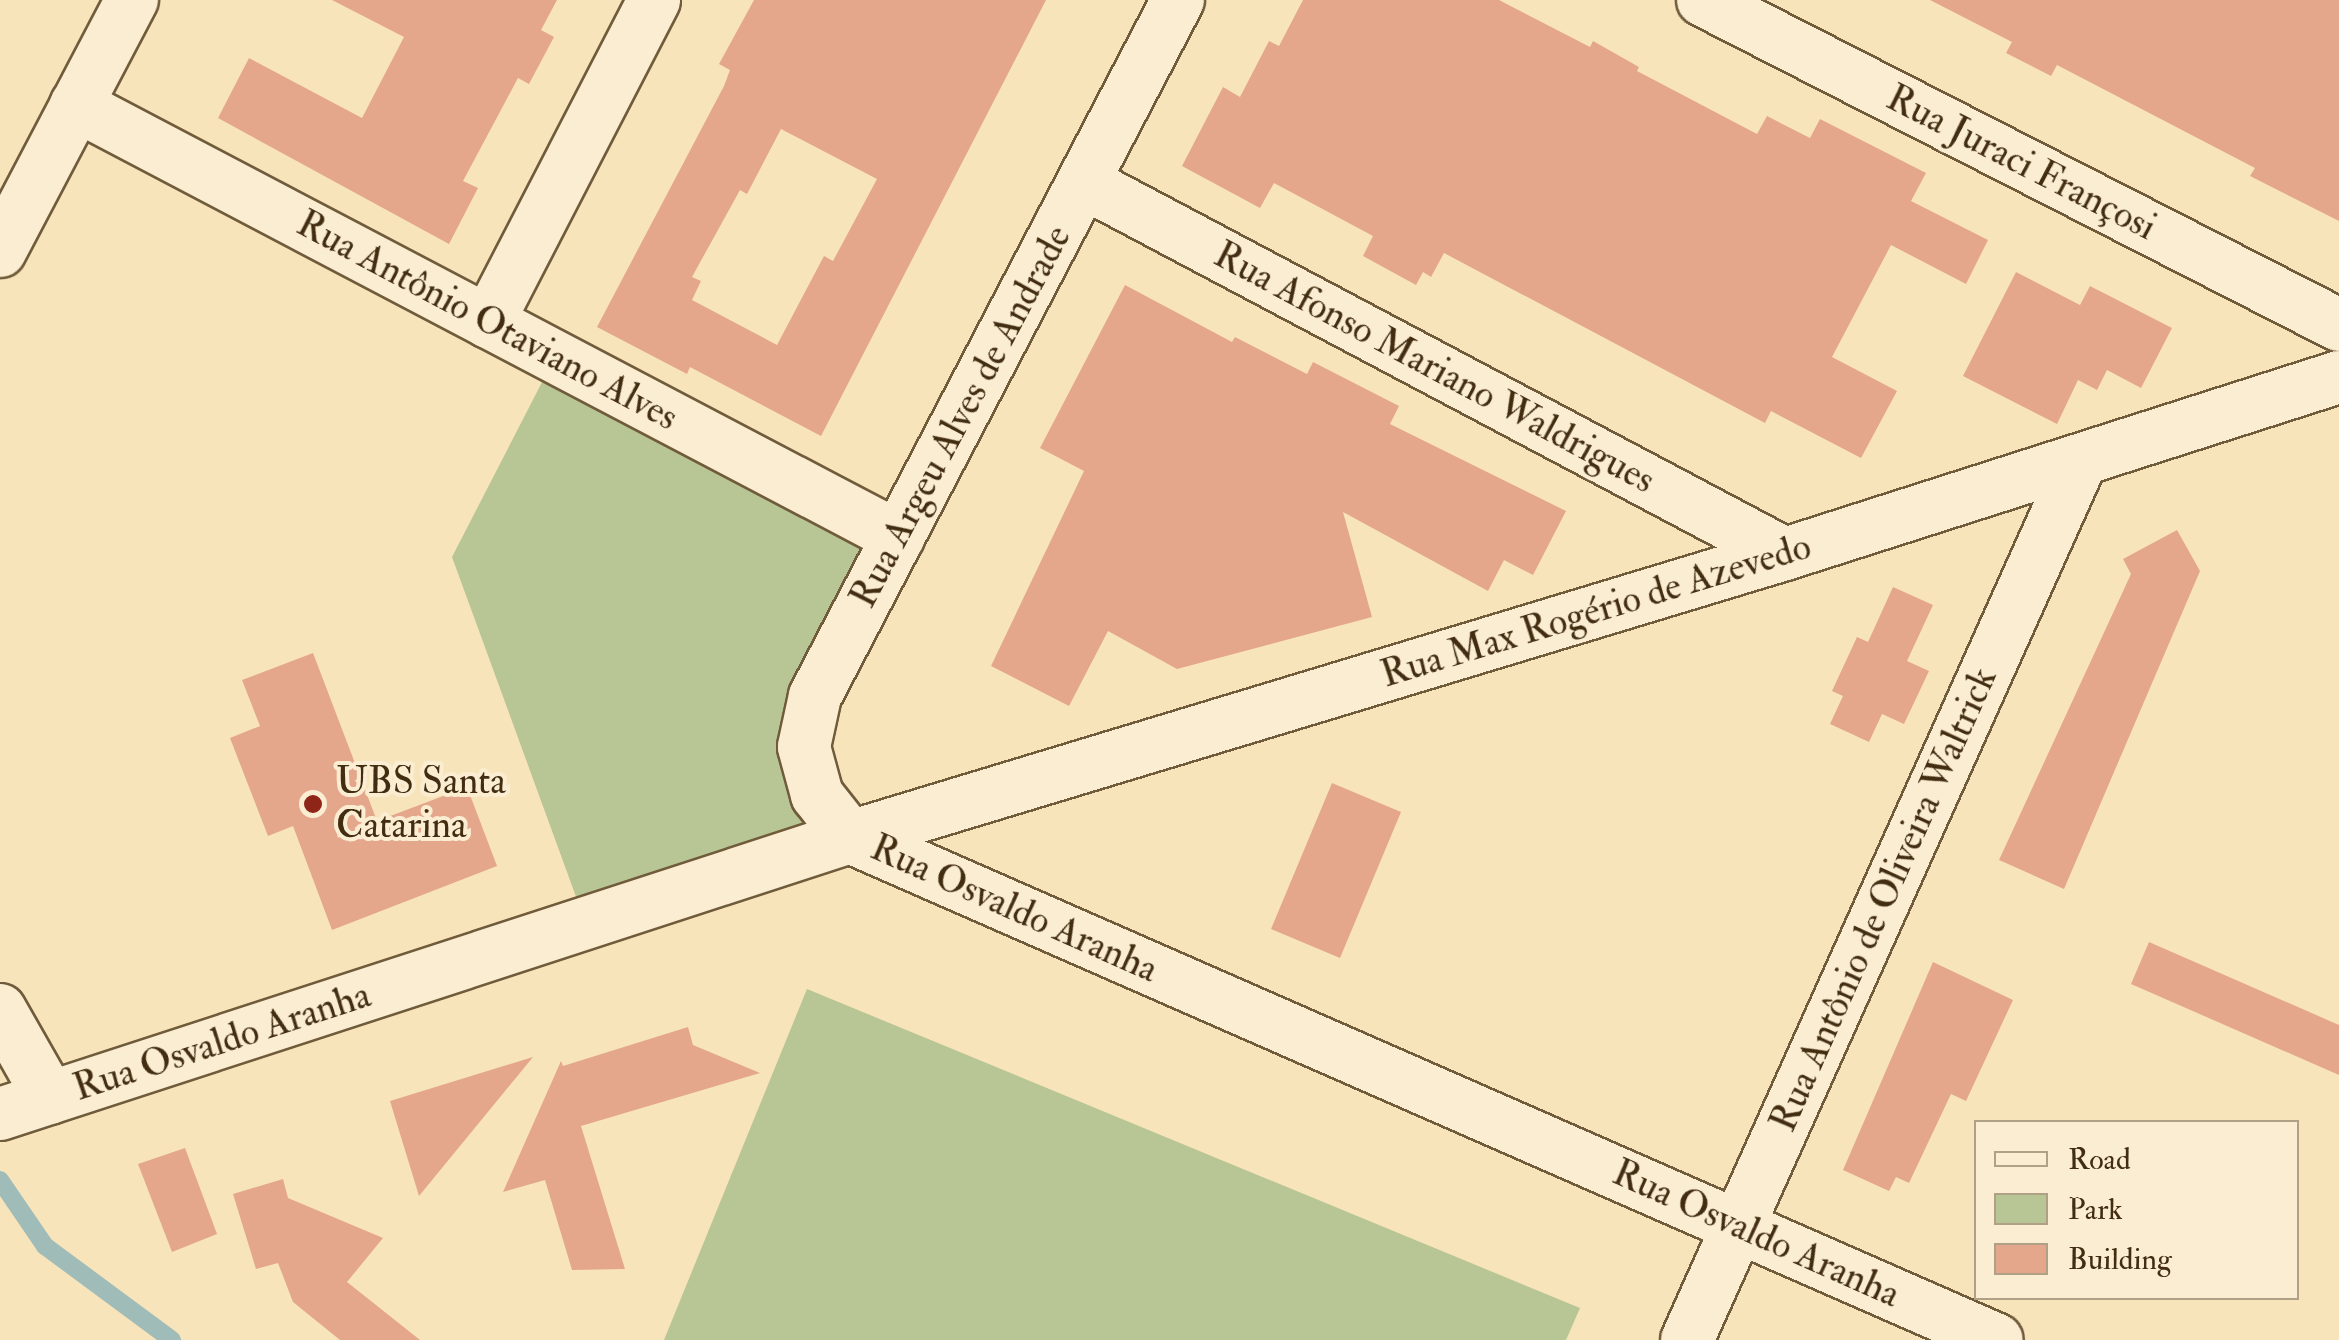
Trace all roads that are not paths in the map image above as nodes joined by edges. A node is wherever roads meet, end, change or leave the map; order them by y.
1 (132, 0) edge
2 (654, 0) edge
3 (1178, 0) edge
4 (1703, 0) edge
5 (76, 105) junction
6 (1084, 182) junction
7 (0, 250) edge
8 (488, 322) junction
9 (2339, 325) edge
10 (2339, 377) edge
11 (2081, 461) junction
12 (898, 538) junction
13 (1786, 554) junction
14 (850, 837) junction
15 (0, 1010) edge
16 (21, 1108) edge
17 (1738, 1226) junction
18 (1688, 1340) edge
19 (1997, 1340) edge

1 - 5 street
2 - 8 street
3 - 6 street, Rua Argeu Alves de Andrade
4 - 9 street, Rua Juraci Françosi
5 - 7 street
5 - 8 street, Rua Antônio Otaviano Alves
6 - 12 street, Rua Argeu Alves de Andrade
6 - 13 street, Rua Afonso Mariano Waldrigues
8 - 12 street, Rua Antônio Otaviano Alves
10 - 11 street, Rua Max Rogério de Azevedo
11 - 13 street, Rua Max Rogério de Azevedo
11 - 17 street, Rua Antônio de Oliveira Waltrick
12 - 14 street, Rua Argeu Alves de Andrade
13 - 14 street, Rua Max Rogério de Azevedo
14 - 16 street, Rua Osvaldo Aranha
14 - 17 street, Rua Osvaldo Aranha
15 - 16 street
17 - 18 street, Rua Antônio de Oliveira Waltrick
17 - 19 street, Rua Osvaldo Aranha

